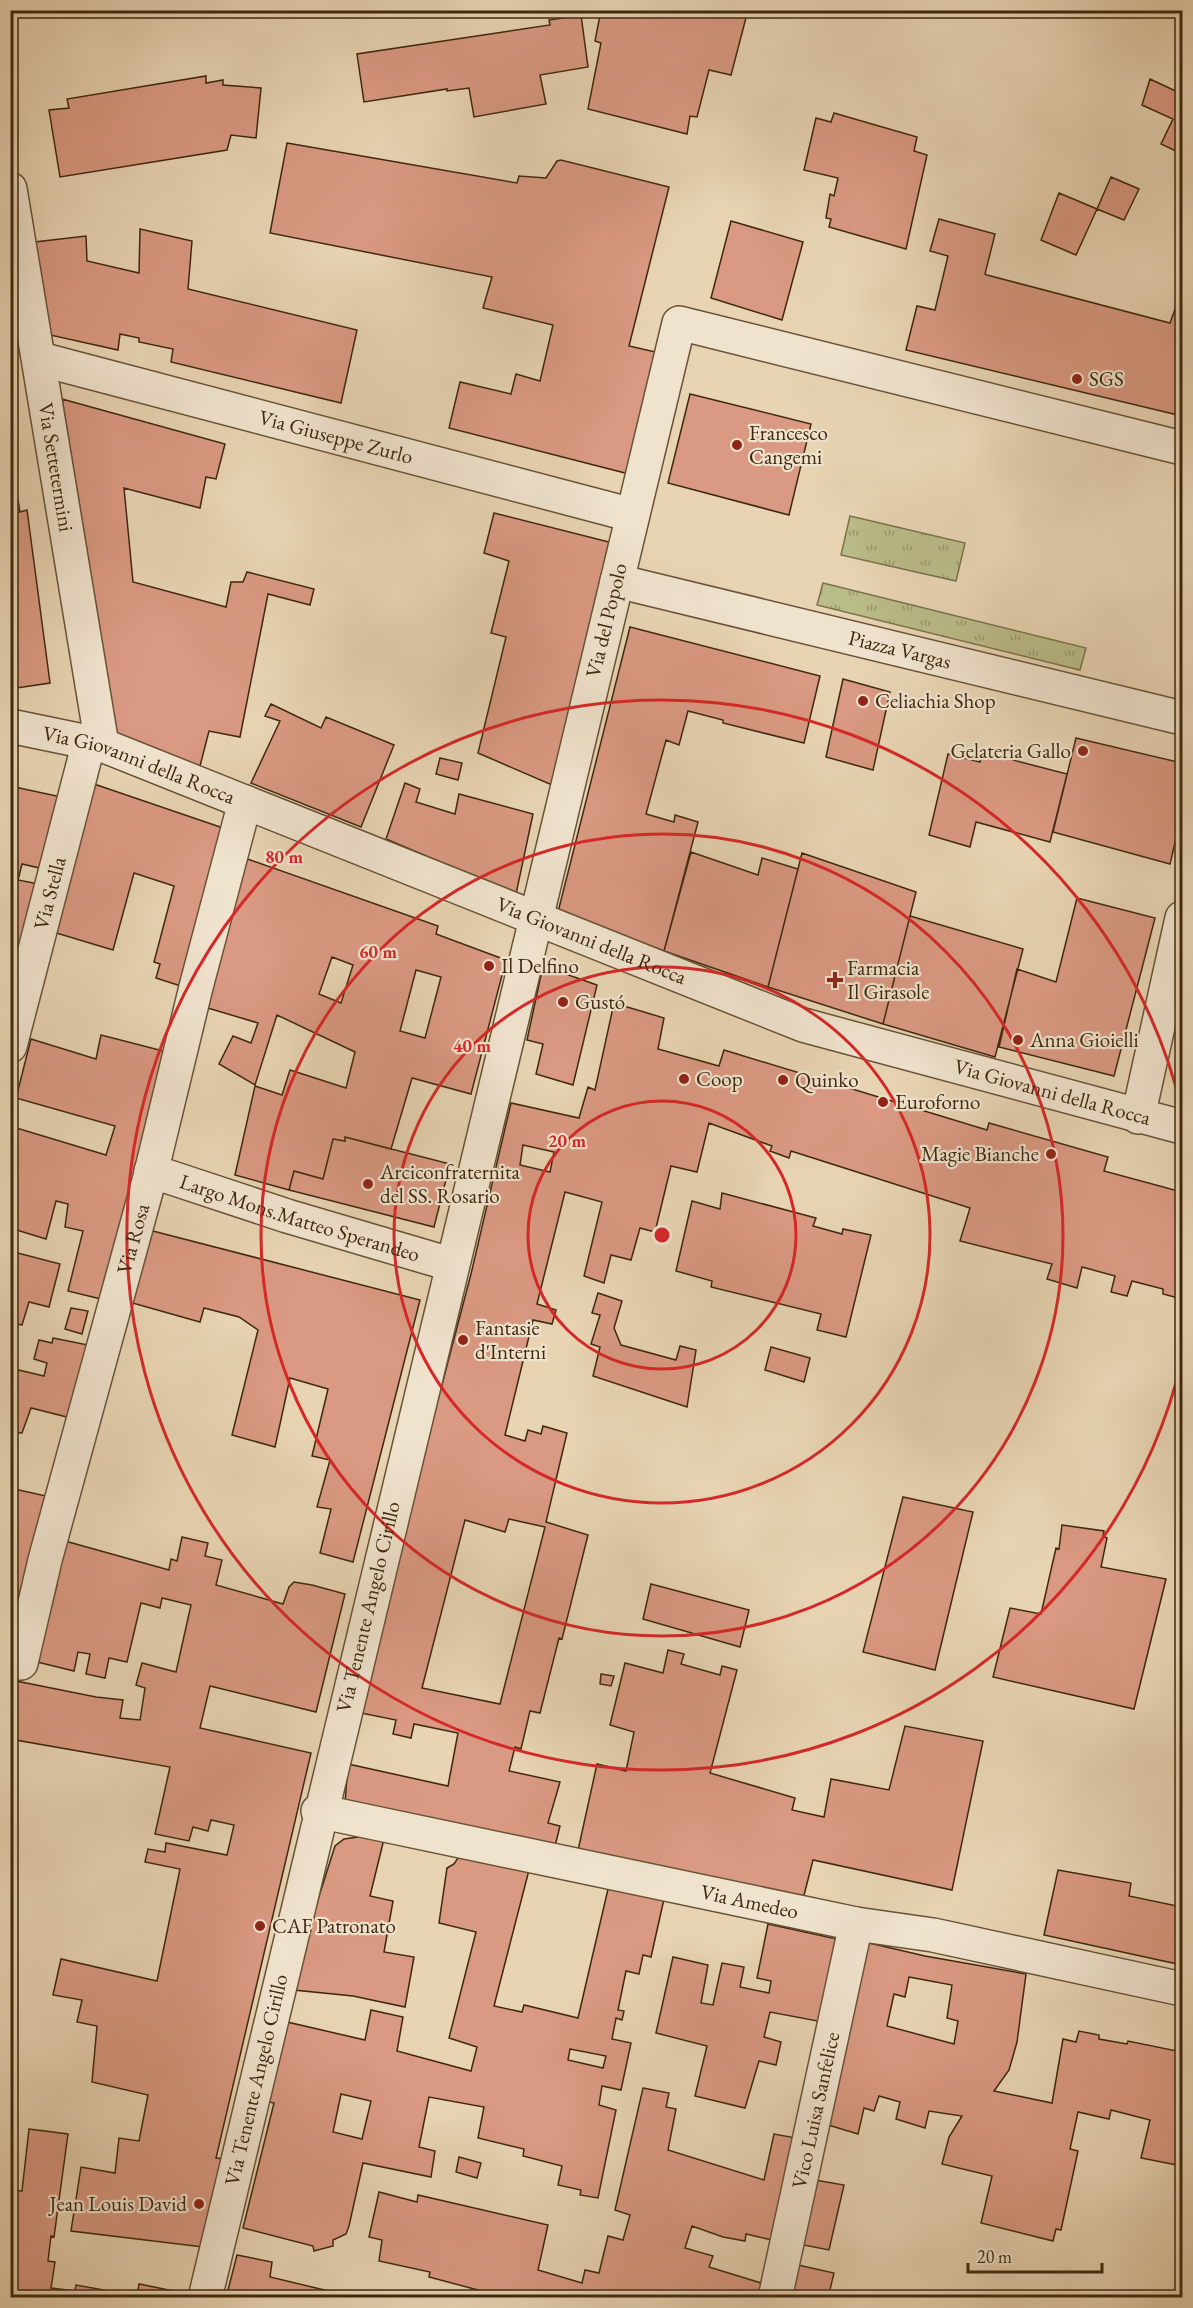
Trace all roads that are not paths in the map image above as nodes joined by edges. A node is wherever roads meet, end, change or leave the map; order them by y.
1 (10, 189) edge
2 (40, 358) junction
3 (1182, 448) edge
4 (632, 515) junction
5 (617, 581) junction
6 (1182, 718) edge
7 (10, 726) edge
8 (96, 744) junction
9 (245, 802) junction
10 (533, 917) junction
11 (1182, 918) edge
12 (10, 1046) edge
13 (1138, 1117) junction
14 (1182, 1127) edge
15 (152, 1171) junction
16 (450, 1264) junction
17 (10, 1662) edge
18 (318, 1811) junction
19 (856, 1924) junction
20 (1182, 1989) edge
21 (205, 2298) edge
22 (775, 2298) edge

1 - 2 street, Via Settetermini
2 - 4 street, Via Giuseppe Zurlo
2 - 8 street, Via Settetermini
3 - 4 street, Via del Popolo
4 - 5 street, Via del Popolo
5 - 6 street, Piazza Vargas
5 - 10 street, Via del Popolo
7 - 8 street, Via Giovanni della Rocca
8 - 9 street, Via Giovanni della Rocca
8 - 12 street, Via Stella
9 - 10 street, Via Giovanni della Rocca
9 - 15 street, Via Rosa
10 - 13 street, Via Giovanni della Rocca
10 - 16 street, Via Tenente Angelo Cirillo
11 - 13 street
13 - 14 street, Via Giovanni della Rocca
15 - 16 street, Largo Mons.Matteo Sperandeo
15 - 17 street, Via Rosa
16 - 18 street, Via Tenente Angelo Cirillo
18 - 19 street, Via Amedeo
18 - 21 street, Via Tenente Angelo Cirillo
19 - 20 street, Via Amedeo
19 - 22 street, Vico Luisa Sanfelice

